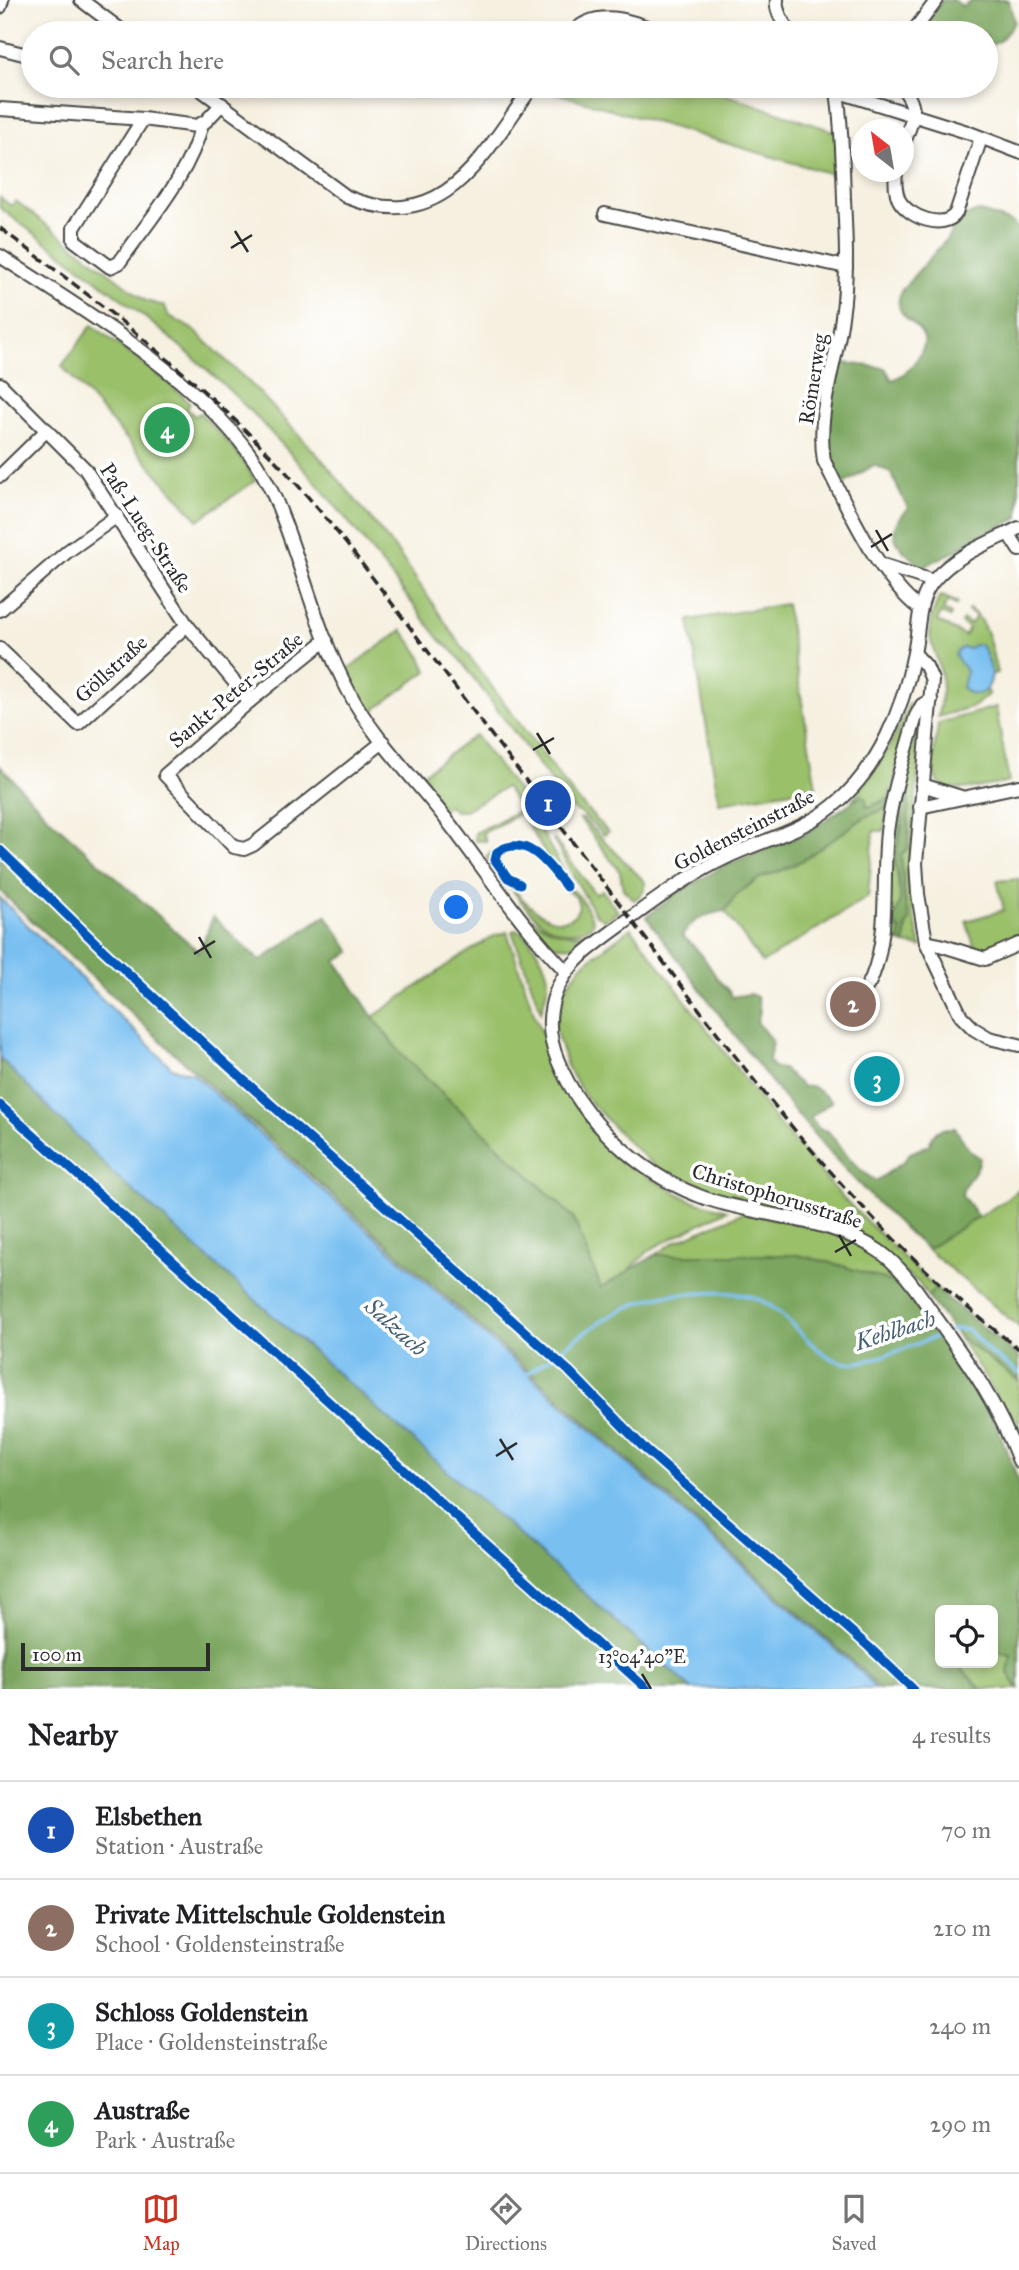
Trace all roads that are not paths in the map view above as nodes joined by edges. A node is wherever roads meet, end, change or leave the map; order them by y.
1 (2, 0) edge
2 (81, 0) edge
3 (777, 0) edge
4 (937, 0) edge
5 (0, 7) edge
6 (109, 21) edge
7 (593, 21) edge
8 (631, 21) edge
9 (783, 21) edge
10 (921, 21) edge
11 (0, 48) edge
12 (21, 53) edge
13 (213, 98) edge
14 (524, 98) edge
15 (833, 98) edge
16 (861, 98) edge
17 (912, 98) edge
18 (222, 104) junction
19 (0, 109) edge
20 (913, 115) junction
21 (143, 119) junction
22 (912, 119) edge
23 (202, 124) junction
24 (981, 138) junction
25 (1019, 152) edge
26 (896, 182) edge
27 (605, 214) dead end
28 (0, 256) edge
29 (846, 267) junction
30 (0, 384) edge
31 (47, 430) junction
32 (0, 476) edge
33 (117, 516) junction
34 (1013, 531) edge
35 (1019, 550) edge
36 (882, 565) junction
37 (933, 580) junction
38 (920, 608) junction
39 (0, 610) edge
40 (187, 625) junction
41 (326, 640) junction
42 (0, 649) edge
43 (914, 653) junction
44 (930, 700) junction
45 (250, 701) junction
46 (383, 742) junction
47 (922, 785) junction
48 (1019, 786) edge
49 (961, 798) junction
50 (920, 807) junction
51 (926, 942) junction
52 (1019, 944) edge
53 (567, 972) junction
54 (851, 1008) dead end
55 (1019, 1045) edge
56 (1019, 1461) edge

1 - 5 street
2 - 6 street
3 - 9 street
4 - 10 street
7 - 8 street
11 - 12 street
13 - 18 street
14 - 18 street
15 - 29 street, Römerweg
16 - 20 street
17 - 20 street
18 - 23 street
19 - 21 street
20 - 22 street
20 - 24 street
21 - 23 street
21 - 23 street
24 - 25 street
24 - 26 street
27 - 29 street
28 - 41 street
29 - 36 street, Römerweg
30 - 31 street, Paß-Lueg-Straße
31 - 32 street
31 - 33 street, Paß-Lueg-Straße
33 - 39 street
33 - 40 street, Paß-Lueg-Straße
34 - 35 street
34 - 37 street
36 - 37 street
36 - 38 street, Römerweg
37 - 38 street, Goldensteinstraße
38 - 43 street, Goldensteinstraße
40 - 42 street, Göllstraße
40 - 45 street, Paß-Lueg-Straße
41 - 45 street, Sankt-Peter-Straße
41 - 46 street
43 - 44 street
43 - 53 street, Goldensteinstraße
44 - 47 street
44 - 54 street
45 - 46 street, Sankt-Peter-Straße
46 - 53 street
47 - 49 street
47 - 50 street
48 - 49 street
49 - 50 street
50 - 51 street
51 - 52 street
51 - 55 street
53 - 56 street, Christophorusstraße

